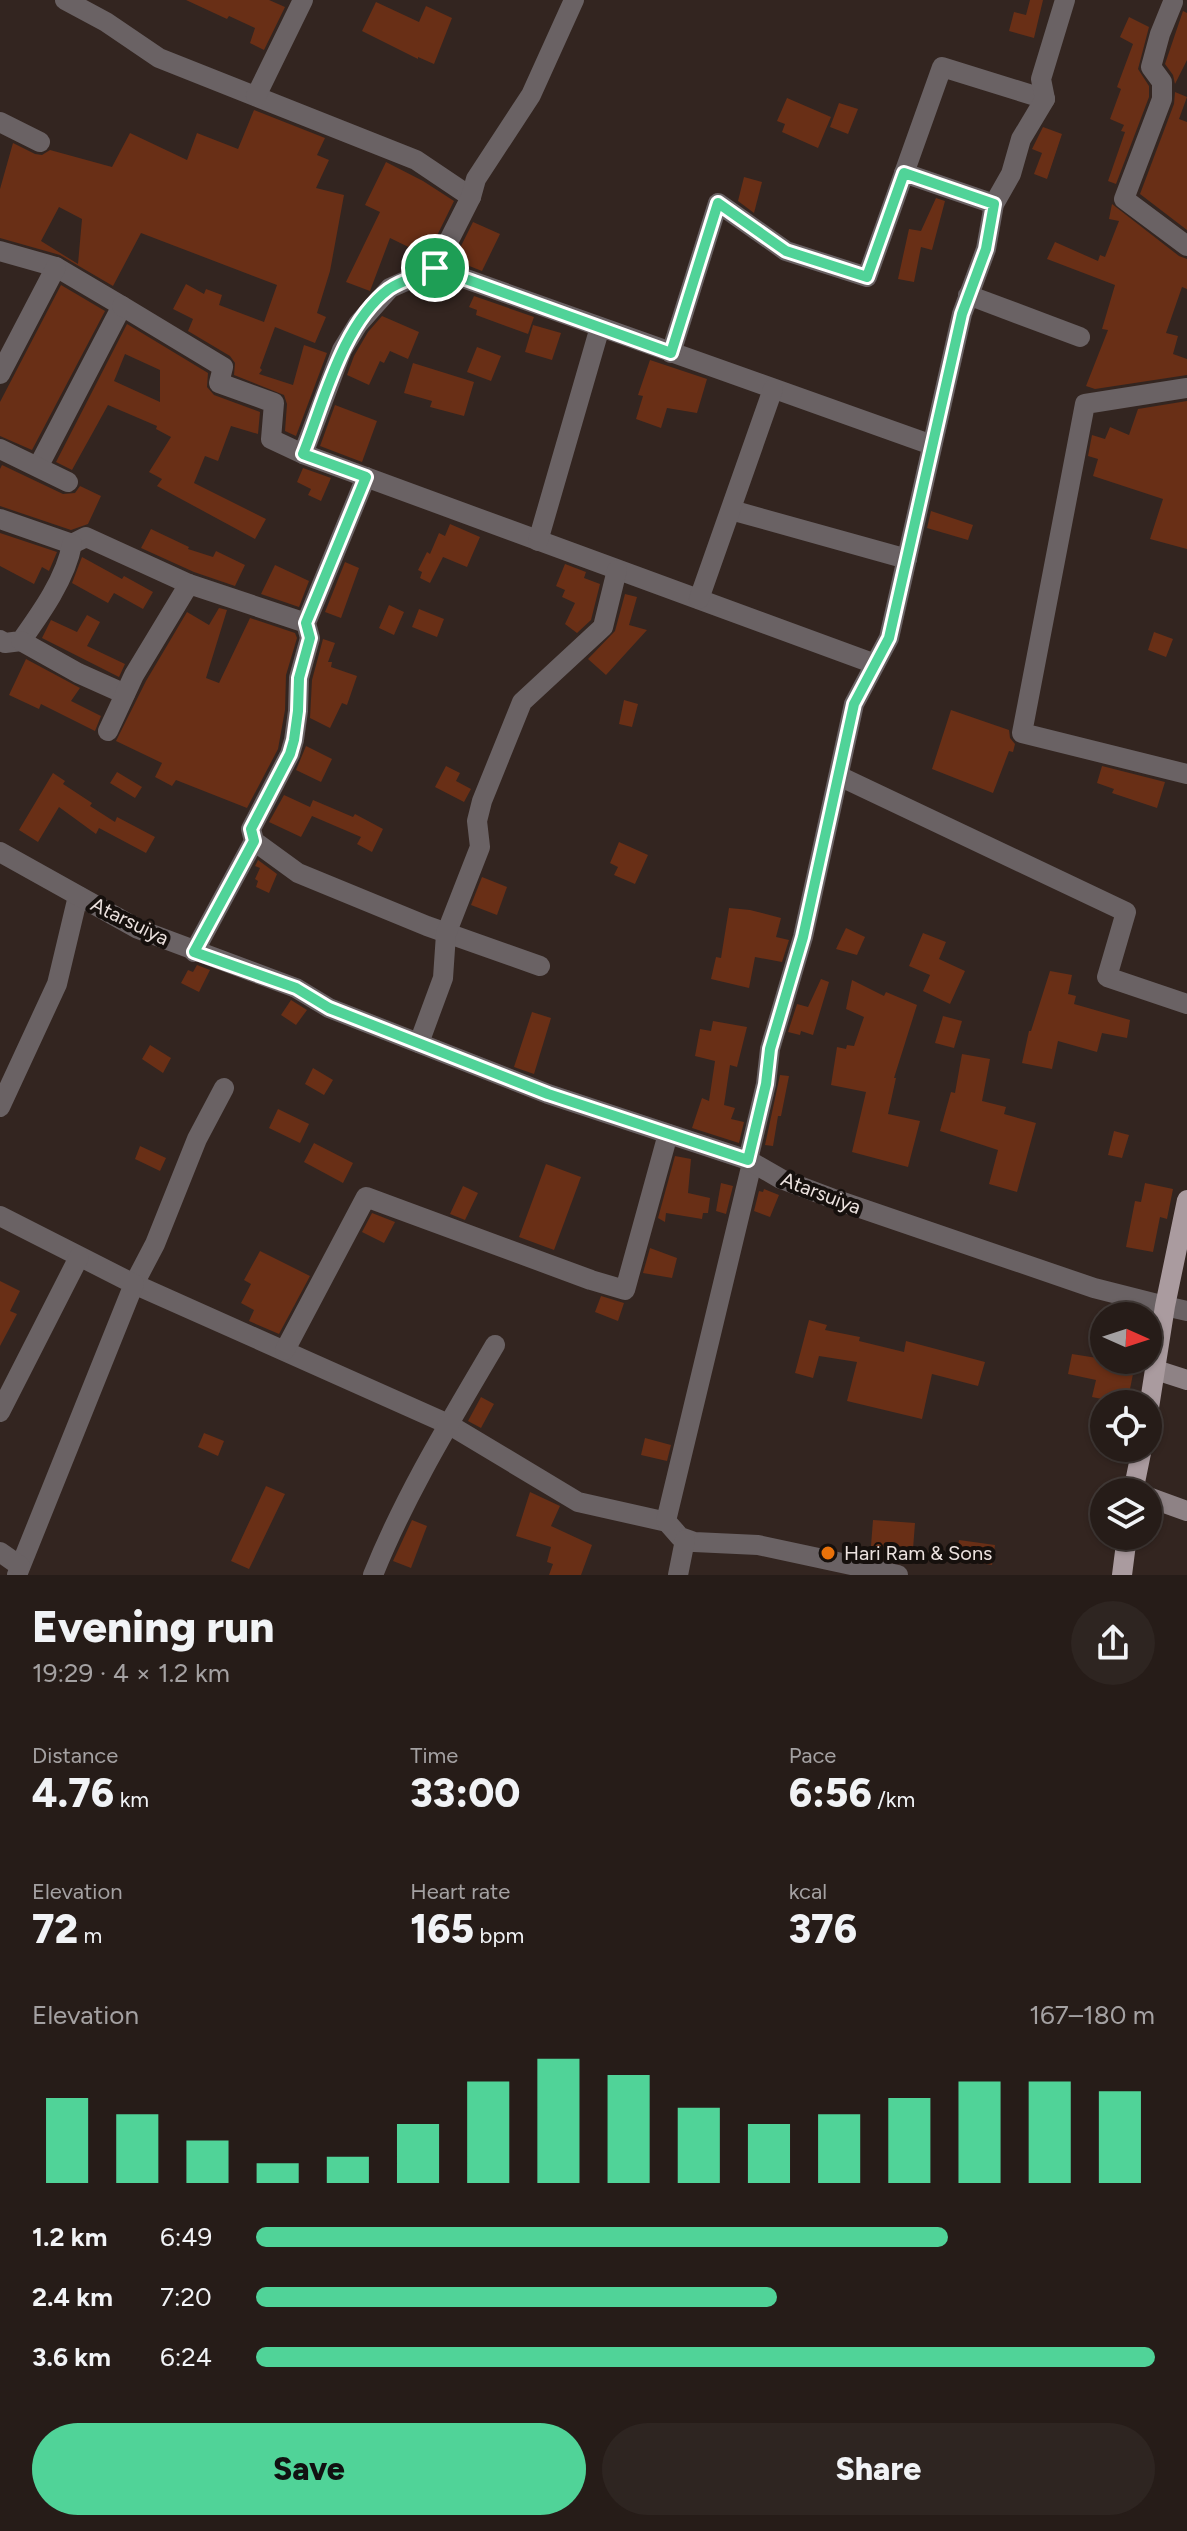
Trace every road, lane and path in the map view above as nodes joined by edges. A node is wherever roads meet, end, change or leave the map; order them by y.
1 (65, 0) edge
2 (574, 0) edge
3 (1065, 0) edge
4 (298, 2) edge
5 (1176, 4) edge
6 (256, 96) junction
7 (1045, 99) junction
8 (0, 122) edge
9 (40, 142) dead end
10 (904, 173) junction
11 (471, 197) junction
12 (994, 204) junction
13 (1187, 246) edge
14 (2, 256) edge
15 (56, 267) junction
16 (435, 268) junction
17 (968, 295) junction
18 (122, 306) junction
19 (600, 327) junction
20 (1080, 337) dead end
21 (671, 353) junction
22 (0, 374) edge
23 (1187, 388) edge
24 (773, 389) junction
25 (932, 445) junction
26 (0, 449) edge
27 (303, 454) junction
28 (38, 467) junction
29 (366, 477) junction
30 (68, 482) dead end
31 (731, 510) junction
32 (0, 519) edge
33 (538, 541) junction
34 (72, 544) junction
35 (907, 559) junction
36 (617, 570) junction
37 (189, 584) junction
38 (699, 599) junction
39 (306, 623) junction
40 (0, 640) edge
41 (21, 641) junction
42 (875, 664) junction
43 (125, 694) junction
44 (108, 731) dead end
45 (1187, 774) edge
46 (839, 776) junction
47 (254, 841) junction
48 (0, 852) edge
49 (78, 896) junction
50 (446, 934) junction
51 (194, 952) junction
52 (540, 966) dead end
53 (1187, 1004) edge
54 (419, 1043) junction
55 (224, 1088) dead end
56 (0, 1107) edge
57 (668, 1134) junction
58 (750, 1162) junction
59 (1187, 1200) edge
60 (0, 1216) edge
61 (79, 1257) junction
62 (134, 1284) junction
63 (1165, 1306) junction
64 (1187, 1311) edge
65 (1162, 1327) edge
66 (495, 1345) dead end
67 (285, 1350) junction
68 (1162, 1372) edge
69 (1187, 1380) edge
70 (0, 1412) edge
71 (448, 1424) junction
72 (1162, 1502) edge
73 (1187, 1511) edge
74 (667, 1522) junction
75 (689, 1541) junction
76 (1125, 1550) edge
77 (0, 1552) edge
78 (18, 1570) edge
79 (889, 1574) edge
80 (373, 1575) edge
81 (678, 1575) edge
82 (1122, 1575) edge

1 - 6 street
2 - 11 street
3 - 7 street
4 - 6 street
5 - 13 street
6 - 11 street
7 - 10 street
7 - 12 street
8 - 9 street
10 - 12 street
10 - 21 street
11 - 16 street
12 - 17 street
14 - 15 street
15 - 18 street
15 - 22 street
16 - 19 street
16 - 27 street
17 - 20 street
17 - 25 street
18 - 27 street
18 - 28 street
19 - 21 street
19 - 33 street
21 - 24 street
23 - 45 street
24 - 25 street
24 - 31 street
25 - 35 street
26 - 28 street
27 - 29 street
28 - 30 street
29 - 33 street
29 - 39 street
31 - 35 street
31 - 38 street
32 - 34 street
33 - 36 street
34 - 37 street
34 - 41 street
35 - 42 street
36 - 38 street
36 - 50 street
37 - 39 street
37 - 43 street
38 - 42 street
39 - 47 street
40 - 41 street
41 - 43 street
42 - 46 street
43 - 44 street
46 - 53 street
46 - 58 street
47 - 50 street
47 - 51 street
48 - 49 street, Atarsuiya
49 - 51 street, Atarsuiya
49 - 56 street
50 - 52 street
50 - 54 street
51 - 54 street, Atarsuiya
54 - 57 street, Atarsuiya
55 - 62 street
57 - 58 street, Atarsuiya
57 - 67 street
58 - 63 street, Atarsuiya
58 - 74 street
59 - 63 main road
60 - 61 street
61 - 62 street
61 - 70 street
62 - 67 street
62 - 78 street
63 - 64 street, Atarsuiya
63 - 65 main road
66 - 71 street
67 - 71 street
68 - 69 main road
71 - 74 street
71 - 80 street
72 - 73 main road
74 - 75 street
75 - 79 street
75 - 81 street
76 - 82 main road
77 - 78 street

